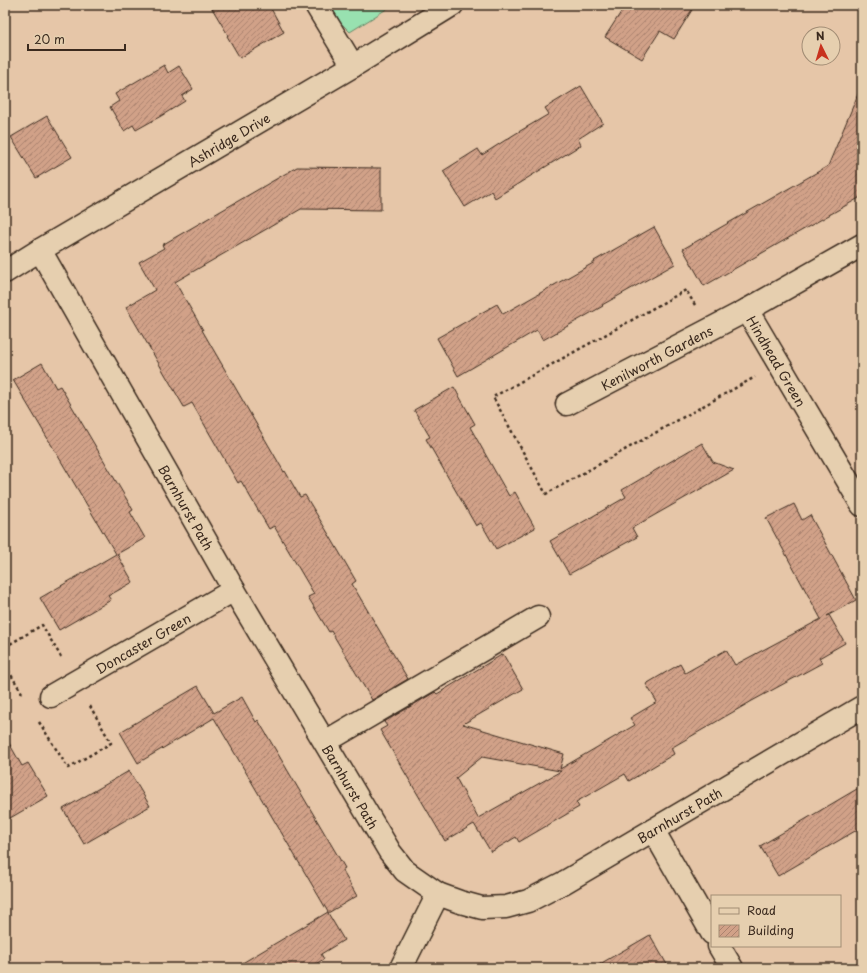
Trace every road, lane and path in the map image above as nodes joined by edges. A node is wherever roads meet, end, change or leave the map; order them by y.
1 (316, 5) edge
2 (452, 5) edge
3 (352, 66) junction
4 (862, 245) edge
5 (40, 250) junction
6 (5, 272) edge
7 (747, 310) junction
8 (567, 404) dead end
9 (862, 505) edge
10 (234, 590) junction
11 (538, 617) dead end
12 (51, 696) dead end
13 (862, 707) edge
14 (325, 742) junction
15 (653, 830) junction
16 (438, 894) junction
17 (711, 931) edge
18 (721, 947) edge
19 (401, 968) edge
20 (732, 968) edge

1 - 3 street
2 - 3 street, Ashridge Drive
3 - 5 street, Ashridge Drive
4 - 7 street, Hindhead Green
5 - 6 street, Ashridge Drive
5 - 10 street, Barnhurst Path
7 - 8 street, Kenilworth Gardens
7 - 9 street, Hindhead Green
10 - 12 street, Doncaster Green
10 - 14 street, Barnhurst Path
11 - 14 street
13 - 15 street, Barnhurst Path
14 - 16 street, Barnhurst Path
15 - 16 street, Barnhurst Path
15 - 17 street
16 - 19 street
18 - 20 street

